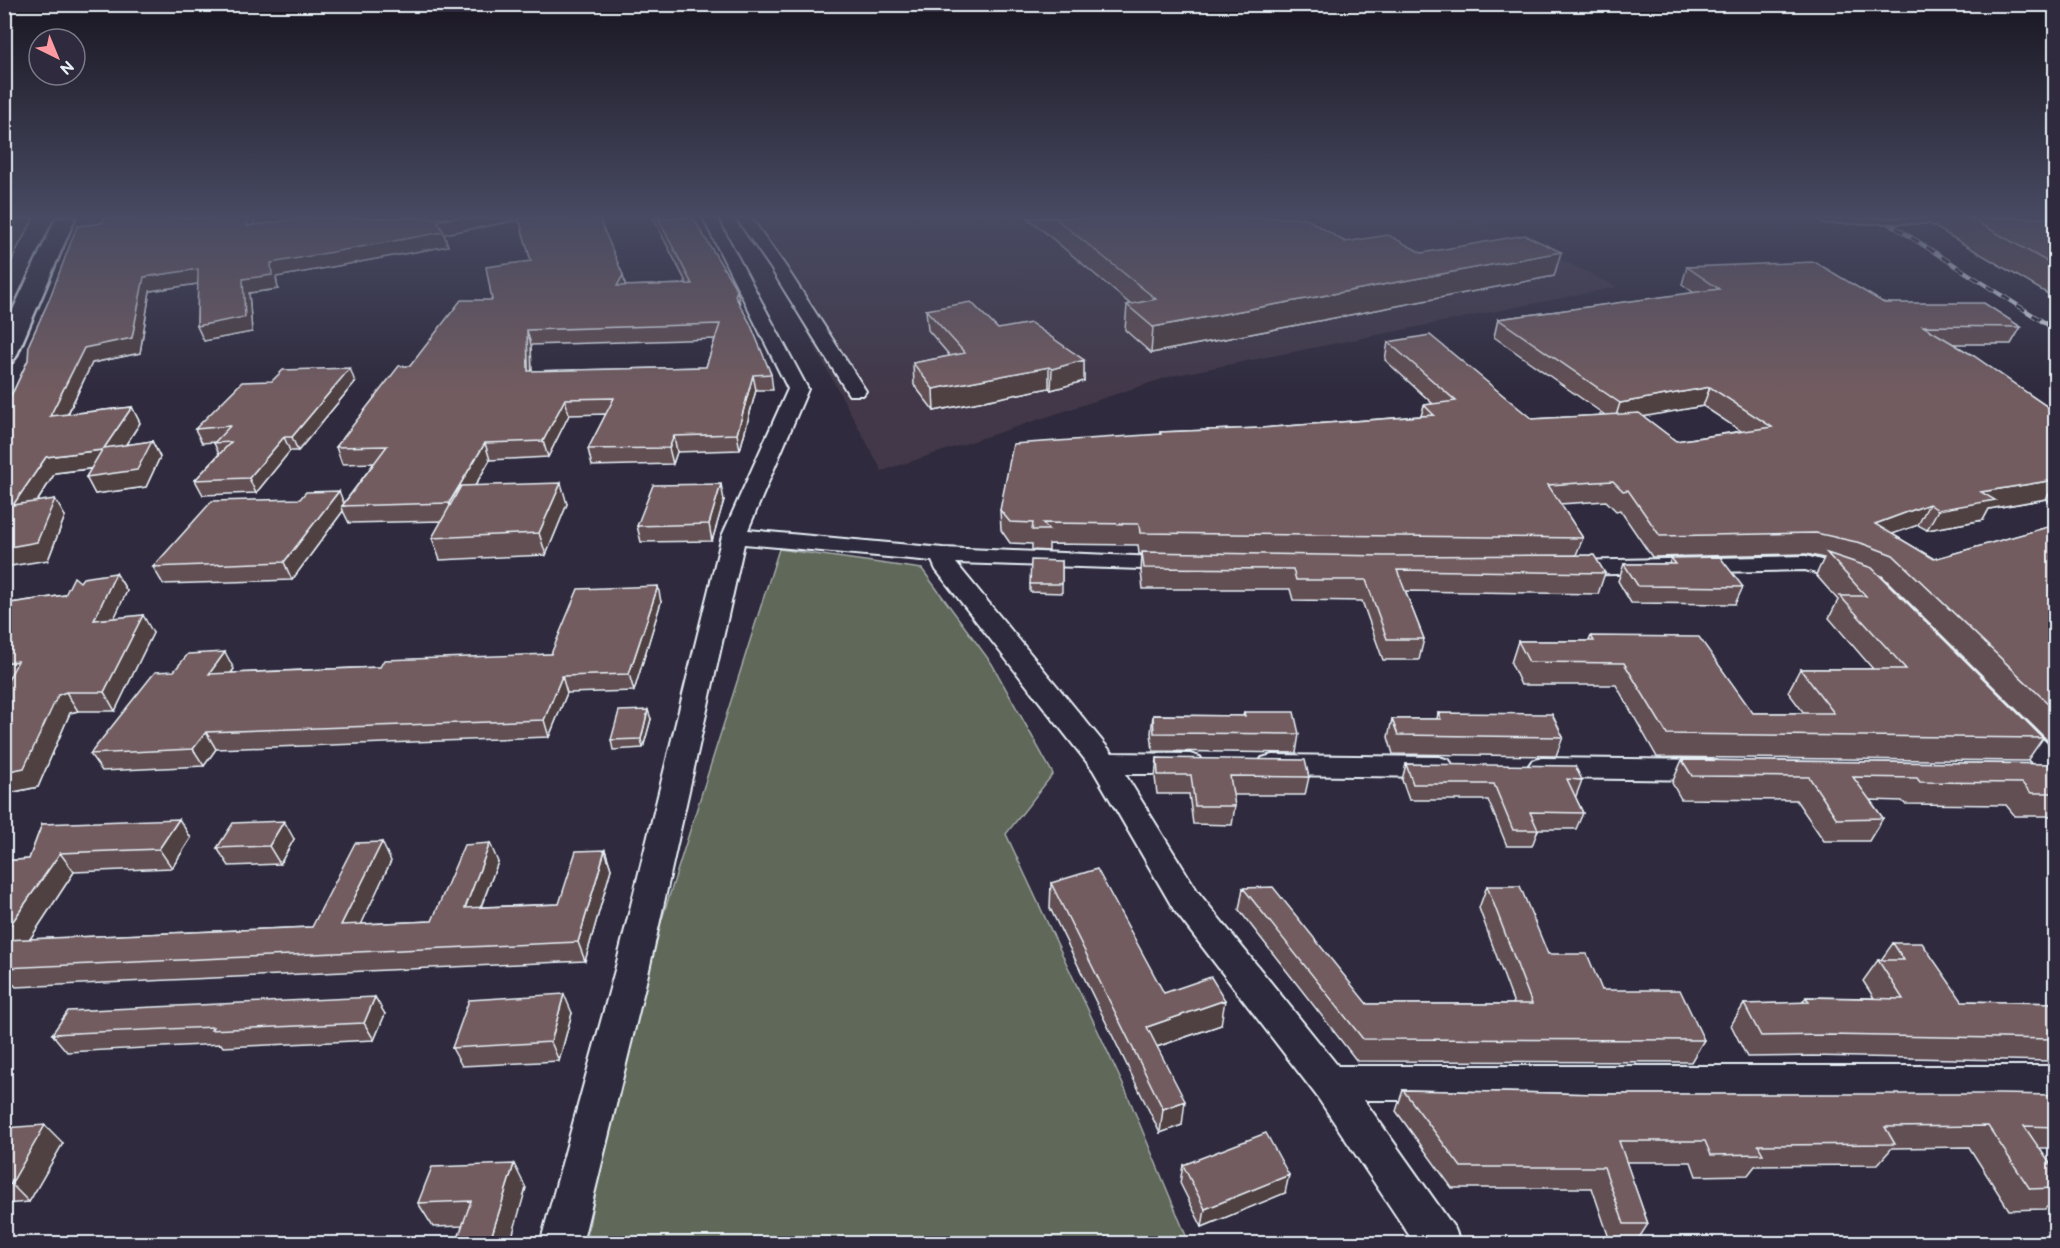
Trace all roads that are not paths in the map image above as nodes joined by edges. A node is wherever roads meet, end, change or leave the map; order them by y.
1 (39, 276) edge
2 (740, 276) edge
3 (784, 276) edge
4 (4, 357) edge
5 (856, 391) dead end
6 (735, 536) junction
7 (943, 555) junction
8 (1198, 564) edge
9 (1545, 568) edge
10 (1871, 583) edge
11 (1997, 711) edge
12 (1104, 763) junction
13 (1461, 767) edge
14 (1520, 768) edge
15 (1734, 770) edge
16 (2055, 772) edge
17 (2020, 774) edge
18 (1329, 1083) junction
19 (2055, 1083) edge
20 (561, 1244) edge
21 (1440, 1244) edge

1 - 4 main road
2 - 6 street
3 - 5 street
6 - 7 street
6 - 20 street
7 - 8 street
7 - 12 street
9 - 10 street
11 - 16 street
12 - 13 street
12 - 18 street
14 - 15 street
16 - 17 street
18 - 19 street
18 - 21 street

